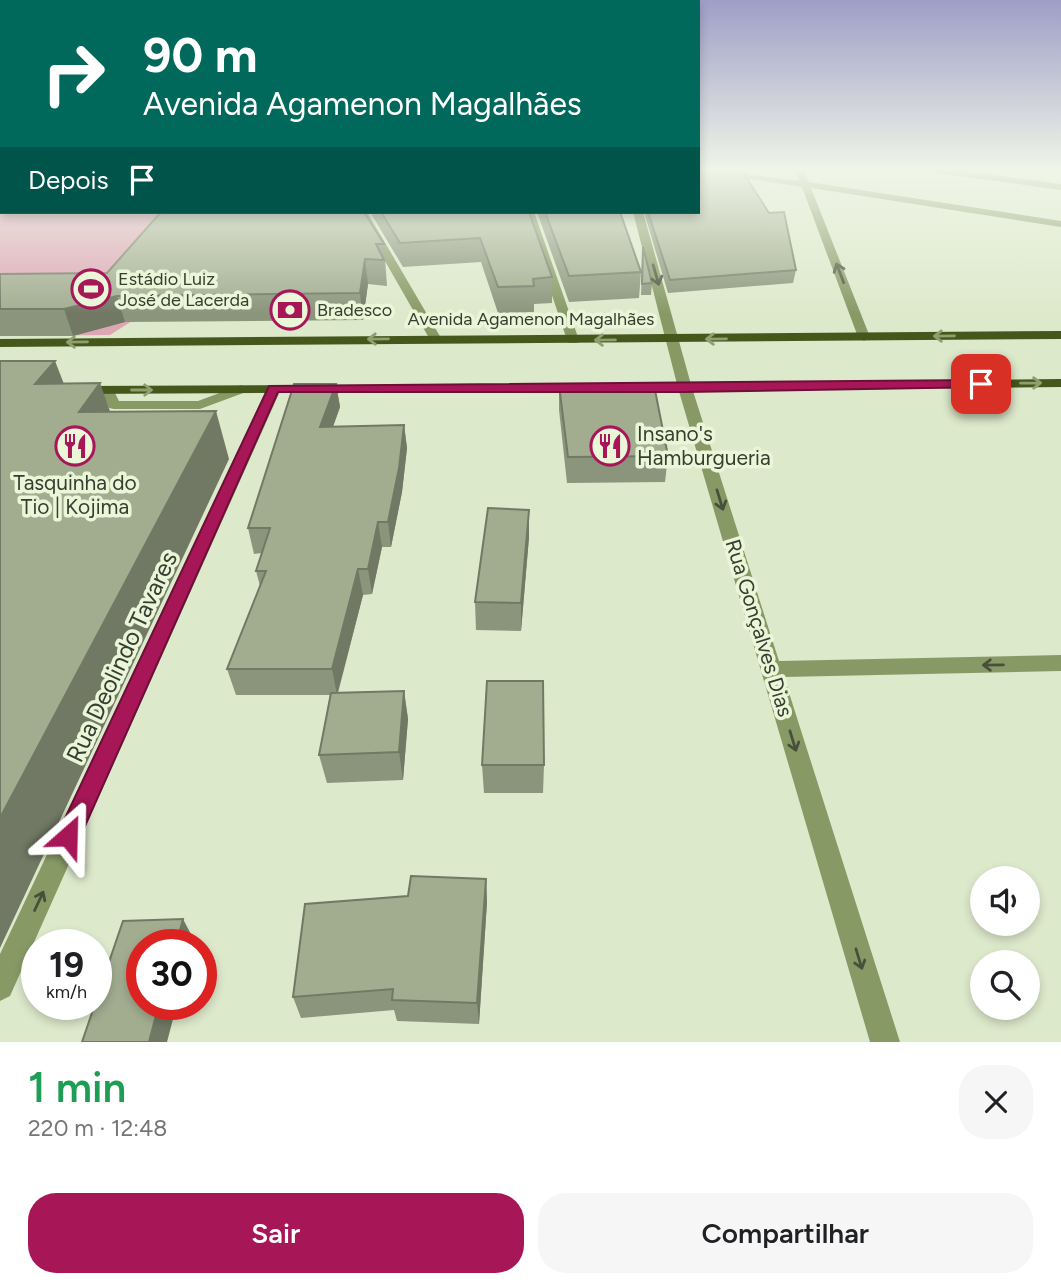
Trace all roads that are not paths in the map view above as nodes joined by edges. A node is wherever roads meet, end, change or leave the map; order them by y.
1 (365, 217) edge
2 (531, 217) edge
3 (639, 217) edge
4 (818, 217) edge
5 (1014, 217) edge
6 (1061, 224) edge
7 (1061, 335) edge
8 (864, 337) junction
9 (435, 338) junction
10 (674, 339) junction
11 (573, 340) junction
12 (0, 343) edge
13 (1061, 383) edge
14 (274, 388) junction
15 (685, 388) junction
16 (241, 389) joint
17 (67, 390) edge
18 (107, 390) joint
19 (1061, 663) edge
20 (772, 669) junction
21 (0, 986) edge
22 (884, 1042) edge

1 - 9 street
2 - 11 street
3 -> 10 street, Rua Gonçalves Dias
8 -> 4 street
5 - 6 street
7 -> 8 main road, Avenida Agamenon Magalhães
8 -> 10 main road, Avenida Agamenon Magalhães
9 - 11 main road, Avenida Agamenon Magalhães
9 -> 12 main road, Avenida Agamenon Magalhães
10 -> 11 main road, Avenida Agamenon Magalhães
10 - 15 street, Rua Gonçalves Dias
15 -> 13 main road
14 - 15 main road
14 - 16 main road
21 -> 14 street, Rua Deolindo Tavares
15 -> 20 street, Rua Gonçalves Dias
18 -> 16 street
17 - 18 main road
19 -> 20 street
20 -> 22 street, Rua Gonçalves Dias

